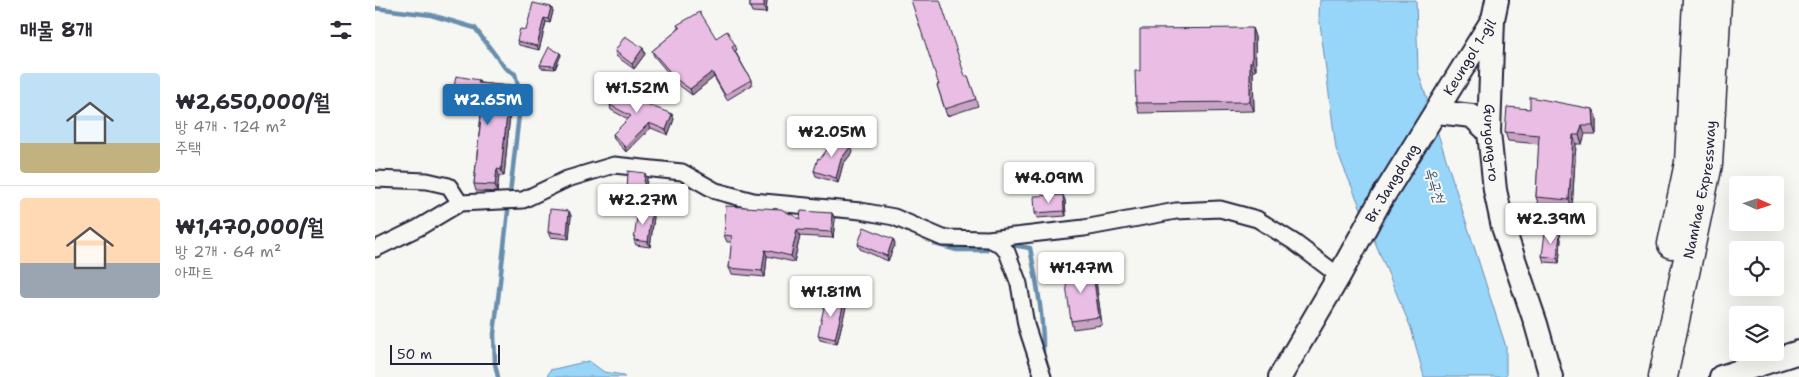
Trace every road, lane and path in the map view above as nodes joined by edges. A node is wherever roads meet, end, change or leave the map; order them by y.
1 (1697, 0) edge
2 (1717, 0) edge
3 (1495, 9) edge
4 (1437, 112) junction
5 (1489, 132) junction
6 (375, 179) edge
7 (461, 203) junction
8 (988, 238) junction
9 (375, 249) edge
10 (1339, 276) junction
11 (1799, 352) edge
12 (1043, 377) edge
13 (1280, 377) edge
14 (1551, 377) edge
15 (1644, 377) edge
16 (1663, 377) edge
17 (1721, 377) edge

1 - 15 highway, Namhae Expressway
2 - 16 highway, Namhae Expressway
3 - 4 street, Keungol 1-gil
3 - 5 street, Guryong-ro
4 - 5 street
4 - 10 street, Br. Jangdong
5 - 14 street, Guryong-ro
6 - 7 street
7 - 8 street
7 - 9 street
8 - 10 street
8 - 12 street
10 - 13 street, Br. Jangdong
11 - 17 street

